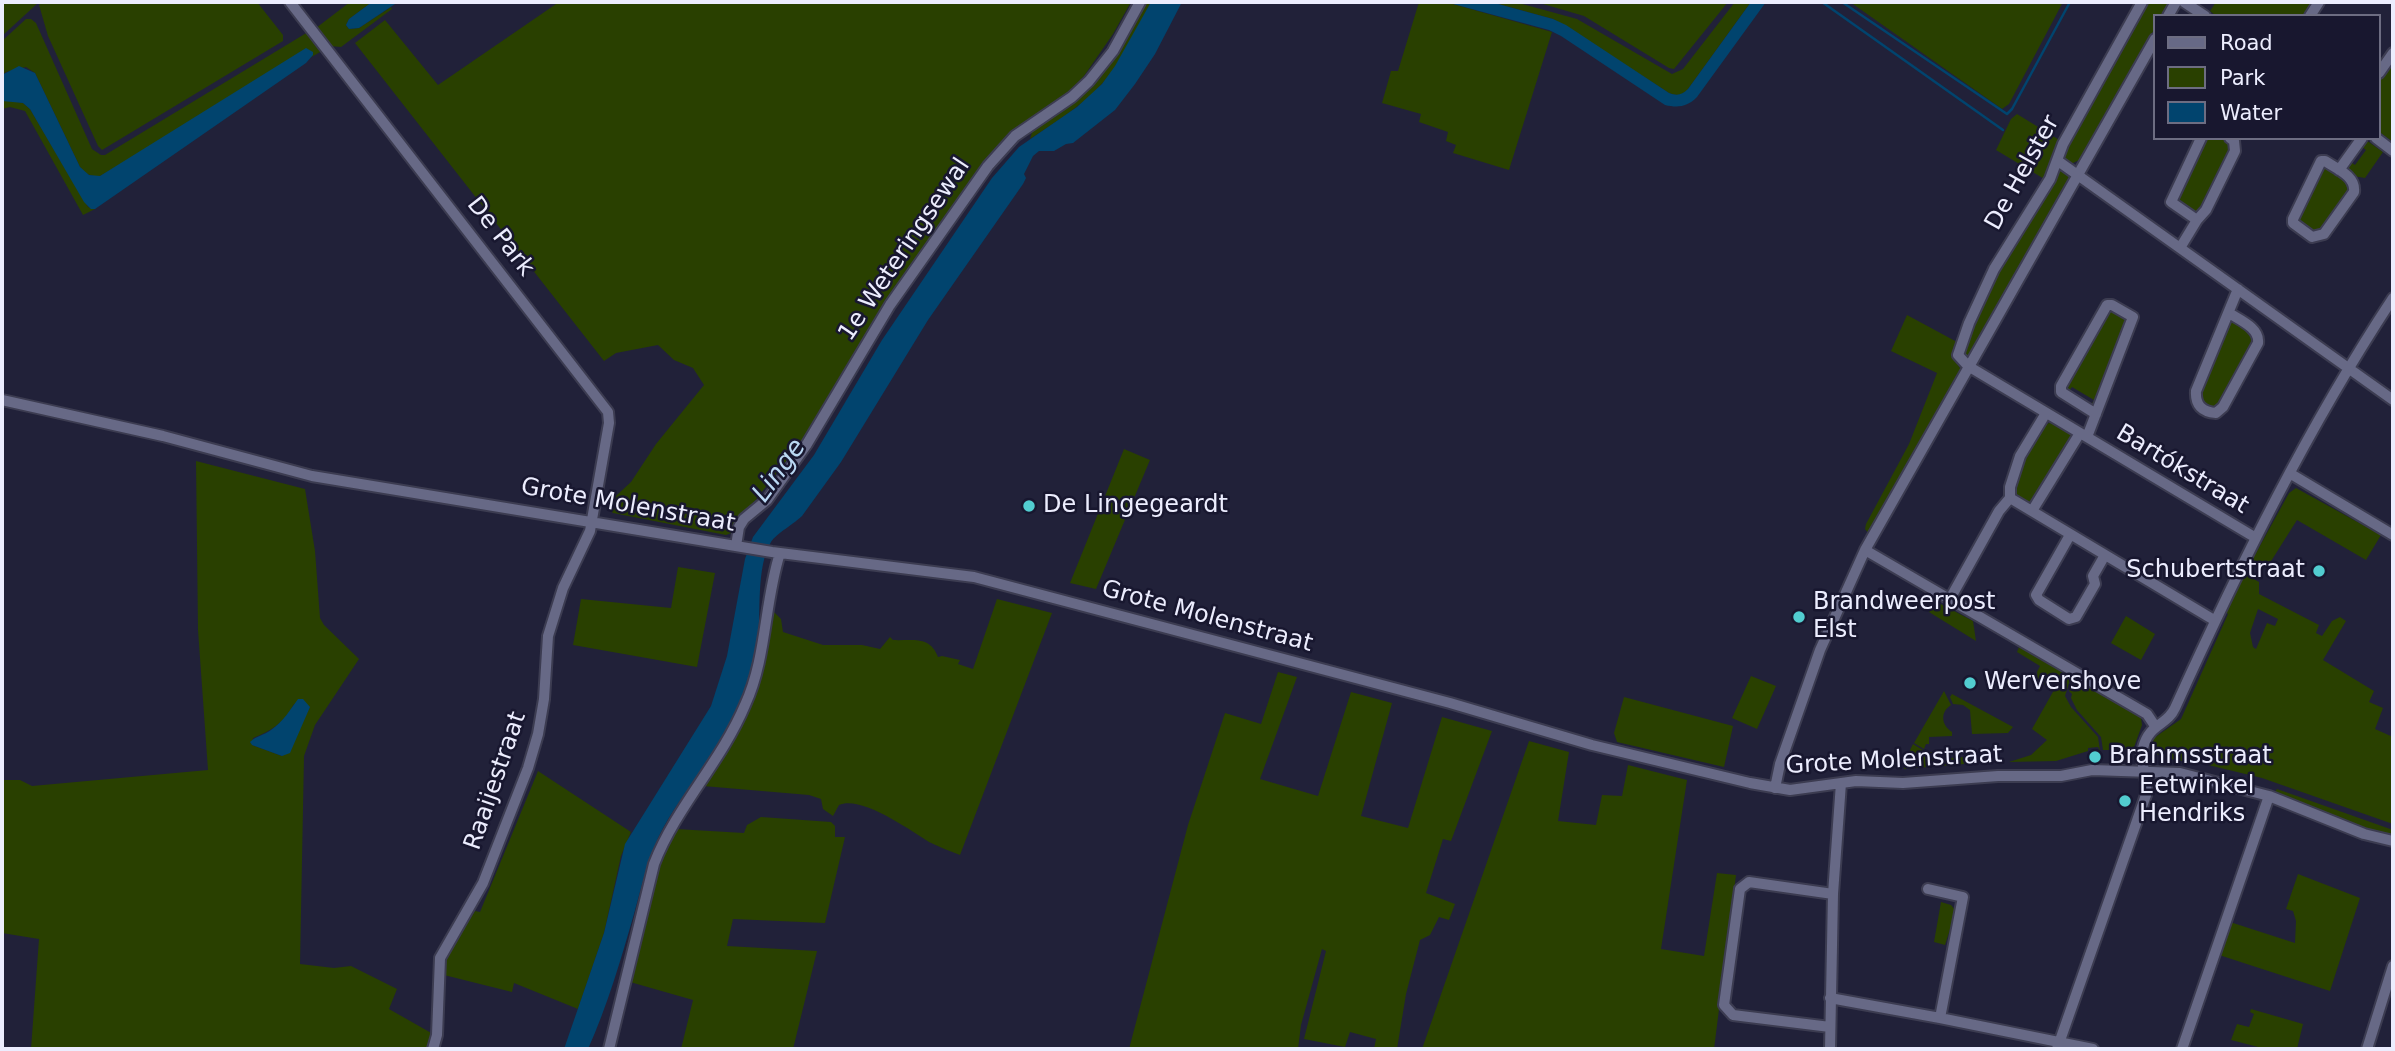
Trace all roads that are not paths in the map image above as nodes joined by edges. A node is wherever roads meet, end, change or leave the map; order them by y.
1 (289, 2) edge
2 (1140, 2) edge
3 (2142, 2) edge
4 (2184, 2) edge
5 (2208, 2) edge
6 (2203, 14) edge
7 (2154, 41) edge
8 (2393, 53) edge
9 (2381, 70) edge
10 (2200, 140) edge
11 (2233, 140) edge
12 (2360, 140) edge
13 (2058, 161) junction
14 (2339, 170) junction
15 (2078, 176) junction
16 (2197, 220) junction
17 (2180, 248) junction
18 (2238, 289) junction
19 (2393, 298) edge
20 (2229, 313) junction
21 (1968, 366) junction
22 (2349, 368) junction
23 (2, 400) edge
24 (2393, 400) edge
25 (2046, 413) junction
26 (2096, 414) junction
27 (2084, 435) junction
28 (2291, 474) junction
29 (2010, 498) junction
30 (2032, 511) junction
31 (592, 521) junction
32 (2070, 535) junction
33 (2393, 535) edge
34 (2256, 538) junction
35 (741, 547) junction
36 (1866, 550) junction
37 (776, 552) junction
38 (2105, 555) junction
39 (1950, 599) junction
40 (2214, 620) junction
41 (2155, 726) junction
42 (2146, 772) junction
43 (1841, 783) junction
44 (1774, 788) junction
45 (2269, 796) junction
46 (2393, 841) edge
47 (1928, 889) dead end
48 (1833, 894) junction
49 (2393, 967) edge
50 (2389, 995) edge
51 (1830, 998) junction
52 (1940, 1018) junction
53 (1830, 1027) junction
54 (2058, 1046) edge
55 (433, 1049) edge
56 (609, 1049) edge
57 (1830, 1049) edge
58 (2093, 1049) edge
59 (2182, 1049) edge
60 (2367, 1049) edge

1 - 31 street, De Park
2 - 35 street, 1e Weteringsewal
3 - 13 street, De Helster
4 - 6 street
5 - 6 street
7 - 15 street, De Helster
8 - 9 street
10 - 16 street
11 - 16 street
12 - 14 street
13 - 15 street
13 - 21 street, De Helster
14 - 14 street
15 - 17 street
15 - 21 street, De Helster
16 - 17 street
17 - 18 street
18 - 20 street
18 - 22 street
19 - 22 street
20 - 20 street
21 - 25 street, Bartókstraat
21 - 36 street, De Helster
22 - 24 street
22 - 28 street
23 - 31 street, Grote Molenstraat
25 - 27 street, Bartókstraat
25 - 29 street
26 - 26 street, Bartókstraat
26 - 27 street, Bartókstraat
27 - 30 street
27 - 34 street, Bartókstraat
28 - 33 street
28 - 34 street
29 - 30 street
29 - 39 street
30 - 32 street
31 - 35 street, Grote Molenstraat
31 - 55 street, Raaijestraat
32 - 38 street
32 - 38 street
34 - 40 street
35 - 37 street, Grote Molenstraat
36 - 39 street
36 - 44 street, De Helster
37 - 44 street, Grote Molenstraat
37 - 56 street
38 - 40 street
39 - 41 street
40 - 41 street
41 - 42 street
42 - 43 street, Grote Molenstraat
42 - 45 street, Grote Molenstraat
42 - 54 street
43 - 44 street, Grote Molenstraat
43 - 48 street
45 - 46 street, Grote Molenstraat
45 - 59 street
47 - 52 street
48 - 51 street
48 - 53 street
49 - 50 street
50 - 60 street
51 - 52 street
51 - 53 street
52 - 54 street
53 - 57 street
54 - 58 street

